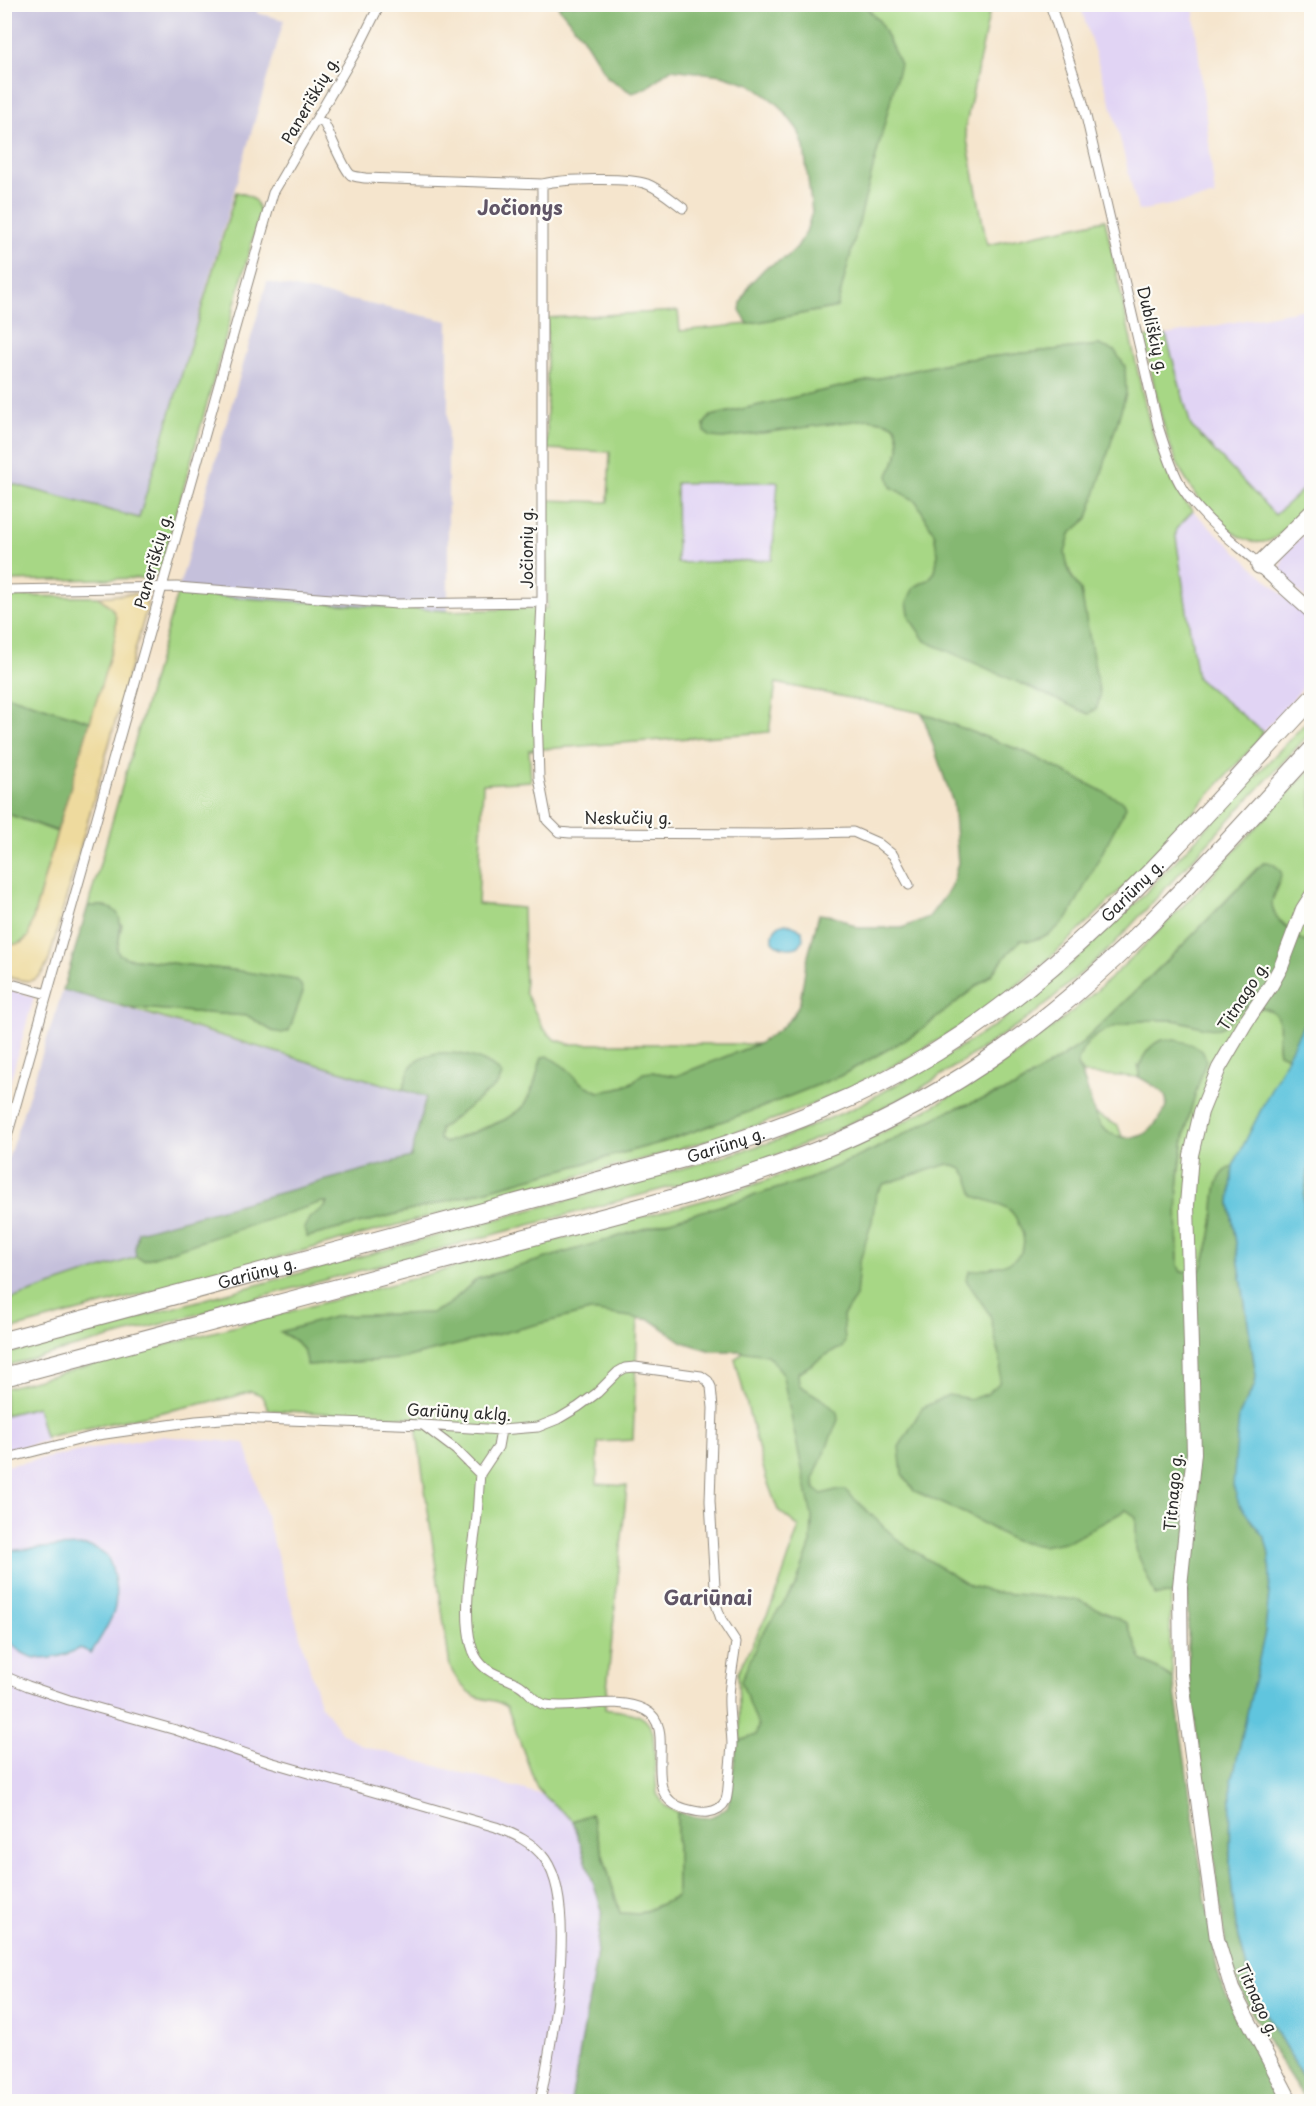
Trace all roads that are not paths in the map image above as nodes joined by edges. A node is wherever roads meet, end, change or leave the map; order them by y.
1 (380, 4) edge
2 (1050, 4) edge
3 (317, 120) junction
4 (542, 184) junction
5 (683, 208) dead end
6 (1311, 514) edge
7 (1260, 565) junction
8 (162, 587) junction
9 (4, 590) edge
10 (542, 602) junction
11 (1311, 612) edge
12 (1311, 699) edge
13 (1311, 750) edge
14 (909, 885) dead end
15 (1311, 895) edge
16 (4, 982) edge
17 (47, 994) junction
18 (4, 1147) edge
19 (4, 1341) edge
20 (4, 1377) edge
21 (423, 1425) junction
22 (501, 1430) junction
23 (4, 1459) edge
24 (480, 1474) junction
25 (4, 1676) edge
26 (540, 2102) edge
27 (1291, 2102) edge

1 - 3 street, Paneriškių g.
2 - 7 street, Dubliškių g.
3 - 4 street
3 - 8 street, Paneriškių g.
4 - 5 street
4 - 10 street, Jočionių g.
6 - 7 highway
7 - 11 street, Dubliškių g.
8 - 9 street, Jočionių g.
8 - 10 street, Jočionių g.
8 - 17 street, Paneriškių g.
10 - 14 street, Neskučių g.
12 - 19 highway, Gariūnų g.
13 - 20 highway
15 - 27 street, Titnago g.
16 - 17 street
17 - 18 street, Paneriškių g.
21 - 22 street, Gariūnų aklg.
21 - 23 street, Gariūnų aklg.
21 - 24 street
22 - 24 street
22 - 24 street, Gariūnų aklg.
25 - 26 street

